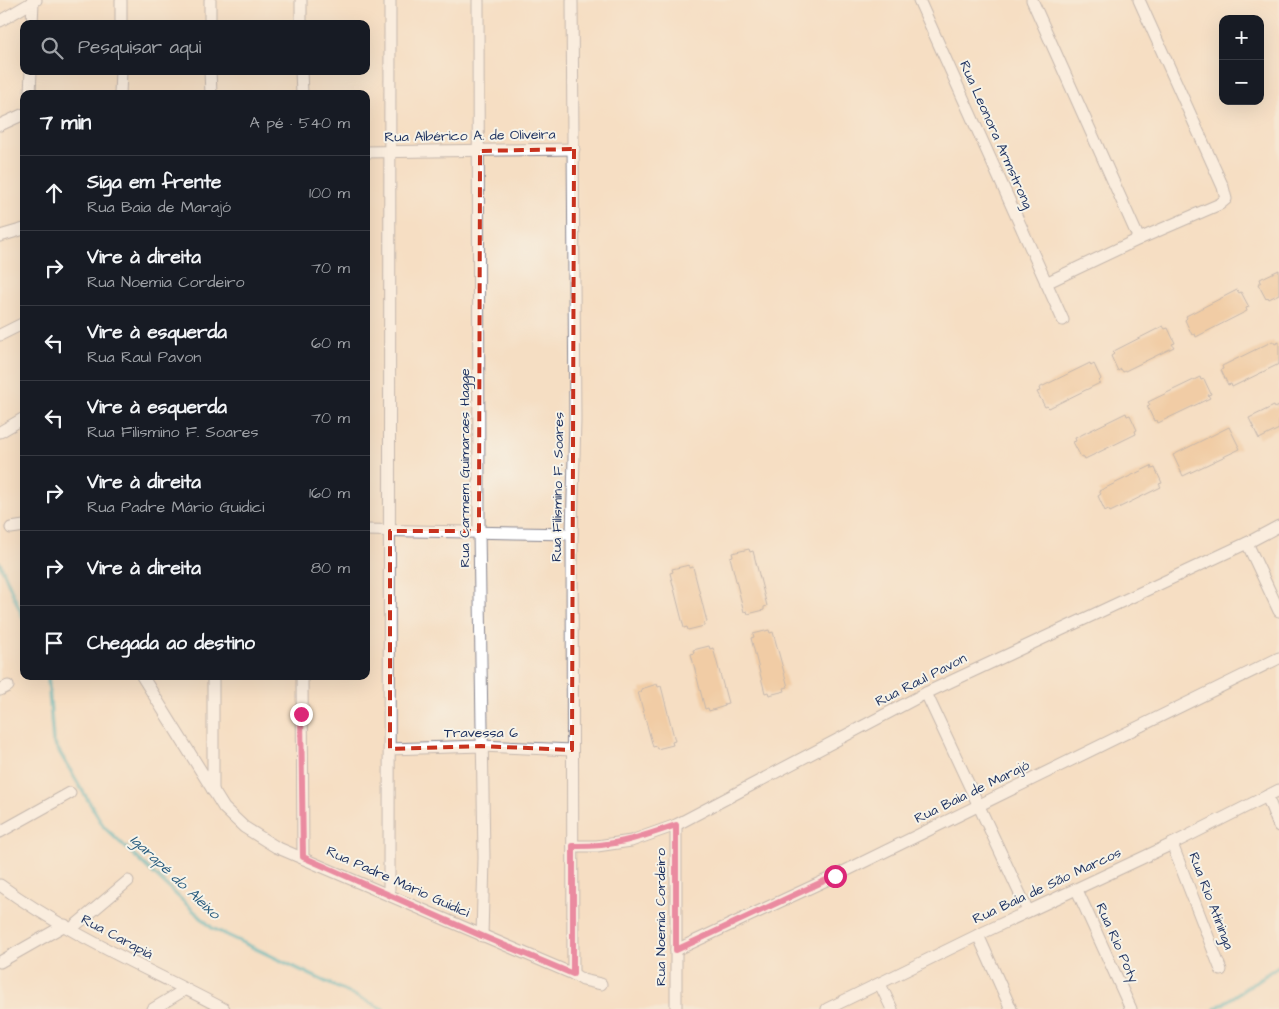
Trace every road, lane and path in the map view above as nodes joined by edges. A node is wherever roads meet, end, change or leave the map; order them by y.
1 (121, 0) edge
2 (210, 0) edge
3 (301, 0) edge
4 (390, 0) edge
5 (478, 0) edge
6 (572, 0) edge
7 (919, 0) edge
8 (1032, 0) edge
9 (1139, 0) edge
10 (34, 1) edge
11 (32, 20) edge
12 (121, 20) edge
13 (210, 20) edge
14 (301, 20) edge
15 (0, 21) edge
16 (30, 75) edge
17 (120, 75) edge
18 (210, 75) edge
19 (301, 75) edge
20 (30, 90) edge
21 (120, 90) edge
22 (211, 90) edge
23 (302, 90) edge
24 (20, 116) edge
25 (0, 125) edge
26 (574, 149) junction
27 (480, 151) junction
28 (370, 152) edge
29 (391, 152) junction
30 (20, 230) edge
31 (0, 236) edge
32 (1139, 239) junction
33 (1046, 283) junction
34 (1063, 320) dead end
35 (20, 325) edge
36 (0, 335) edge
37 (20, 420) edge
38 (0, 432) edge
39 (1279, 526) edge
40 (20, 527) edge
41 (12, 528) dead end
42 (370, 530) edge
43 (390, 531) junction
44 (479, 531) junction
45 (572, 534) junction
46 (1247, 543) junction
47 (1279, 611) edge
48 (1279, 658) edge
49 (144, 680) edge
50 (213, 680) edge
51 (302, 680) edge
52 (926, 693) junction
53 (481, 746) junction
54 (390, 749) junction
55 (572, 750) junction
56 (1279, 790) edge
57 (213, 791) junction
58 (70, 793) dead end
59 (1267, 796) junction
60 (980, 805) junction
61 (676, 825) junction
62 (1279, 826) edge
63 (0, 832) edge
64 (1172, 844) junction
65 (573, 846) junction
66 (303, 857) junction
67 (128, 881) dead end
68 (0, 886) edge
69 (1077, 890) junction
70 (389, 894) junction
71 (1028, 911) junction
72 (68, 927) junction
73 (978, 935) junction
74 (482, 936) junction
75 (676, 950) junction
76 (0, 962) edge
77 (1221, 970) dead end
78 (573, 974) junction
79 (601, 984) dead end
80 (880, 984) junction
81 (186, 989) junction
82 (153, 1009) edge
83 (224, 1009) edge
84 (676, 1009) edge
85 (827, 1009) edge
86 (892, 1009) edge
87 (1011, 1009) edge
88 (1131, 1009) edge

1 - 12 street
2 - 13 street
3 - 14 street
4 - 29 street
5 - 27 street, Rua Carmem Guimaraes Hagge
6 - 26 street, Rua Filismino F. Soares
7 - 33 street, Rua Leonora Armstrong
8 - 32 street
9 - 32 street
10 - 11 street
10 - 15 street
16 - 20 street
17 - 21 street
18 - 22 street
19 - 23 street
24 - 25 street
26 - 27 street, Rua Albérico A. de Oliveira
26 - 45 street, Rua Filismino F. Soares
27 - 29 street, Rua Albérico A. de Oliveira
27 - 44 street, Rua Carmem Guimaraes Hagge
28 - 29 street, Rua Albérico A. de Oliveira
29 - 43 street
30 - 31 street
32 - 33 street
33 - 34 street, Rua Leonora Armstrong
35 - 36 street
37 - 38 street
39 - 46 street, Rua Raul Pavon
40 - 41 street
42 - 43 street
43 - 44 street
43 - 54 street
44 - 45 street
44 - 53 street, Rua Carmem Guimaraes Hagge
45 - 55 street, Rua Filismino F. Soares
46 - 47 street
46 - 52 street, Rua Raul Pavon
48 - 60 street, Rua Baia de Marajó
49 - 57 street, Rua Padre Mário Guidici
50 - 57 street
51 - 66 street
52 - 60 street
52 - 61 street, Rua Raul Pavon
53 - 54 street, Travessa 6
53 - 55 street, Travessa 6
53 - 74 street, Rua Carmem Guimaraes Hagge
54 - 70 street
55 - 65 street, Rua Filismino F. Soares
56 - 59 street, Rua Baia de São Marcos
57 - 66 street, Rua Padre Mário Guidici
58 - 63 street
59 - 62 street
59 - 64 street, Rua Baia de São Marcos
60 - 71 street
60 - 75 street, Rua Baia de Marajó
61 - 65 street, Rua Raul Pavon
61 - 75 street, Rua Noemia Cordeiro
64 - 69 street, Rua Baia de São Marcos
64 - 77 street, Rua Rio Atininga
65 - 78 street, Rua Filismino F. Soares
66 - 70 street, Rua Padre Mário Guidici
67 - 72 street
68 - 72 street, Rua Carapiá
69 - 71 street, Rua Baia de São Marcos
69 - 88 street, Rua Rio Poty
70 - 74 street, Rua Padre Mário Guidici
71 - 73 street, Rua Baia de São Marcos
72 - 76 street
72 - 81 street, Rua Carapiá
73 - 80 street, Rua Baia de São Marcos
73 - 87 street
74 - 78 street, Rua Padre Mário Guidici
75 - 84 street, Rua Noemia Cordeiro
78 - 79 street, Rua Padre Mário Guidici
80 - 85 street, Rua Baia de São Marcos
80 - 86 street
81 - 82 street
81 - 83 street, Rua Carapiá

